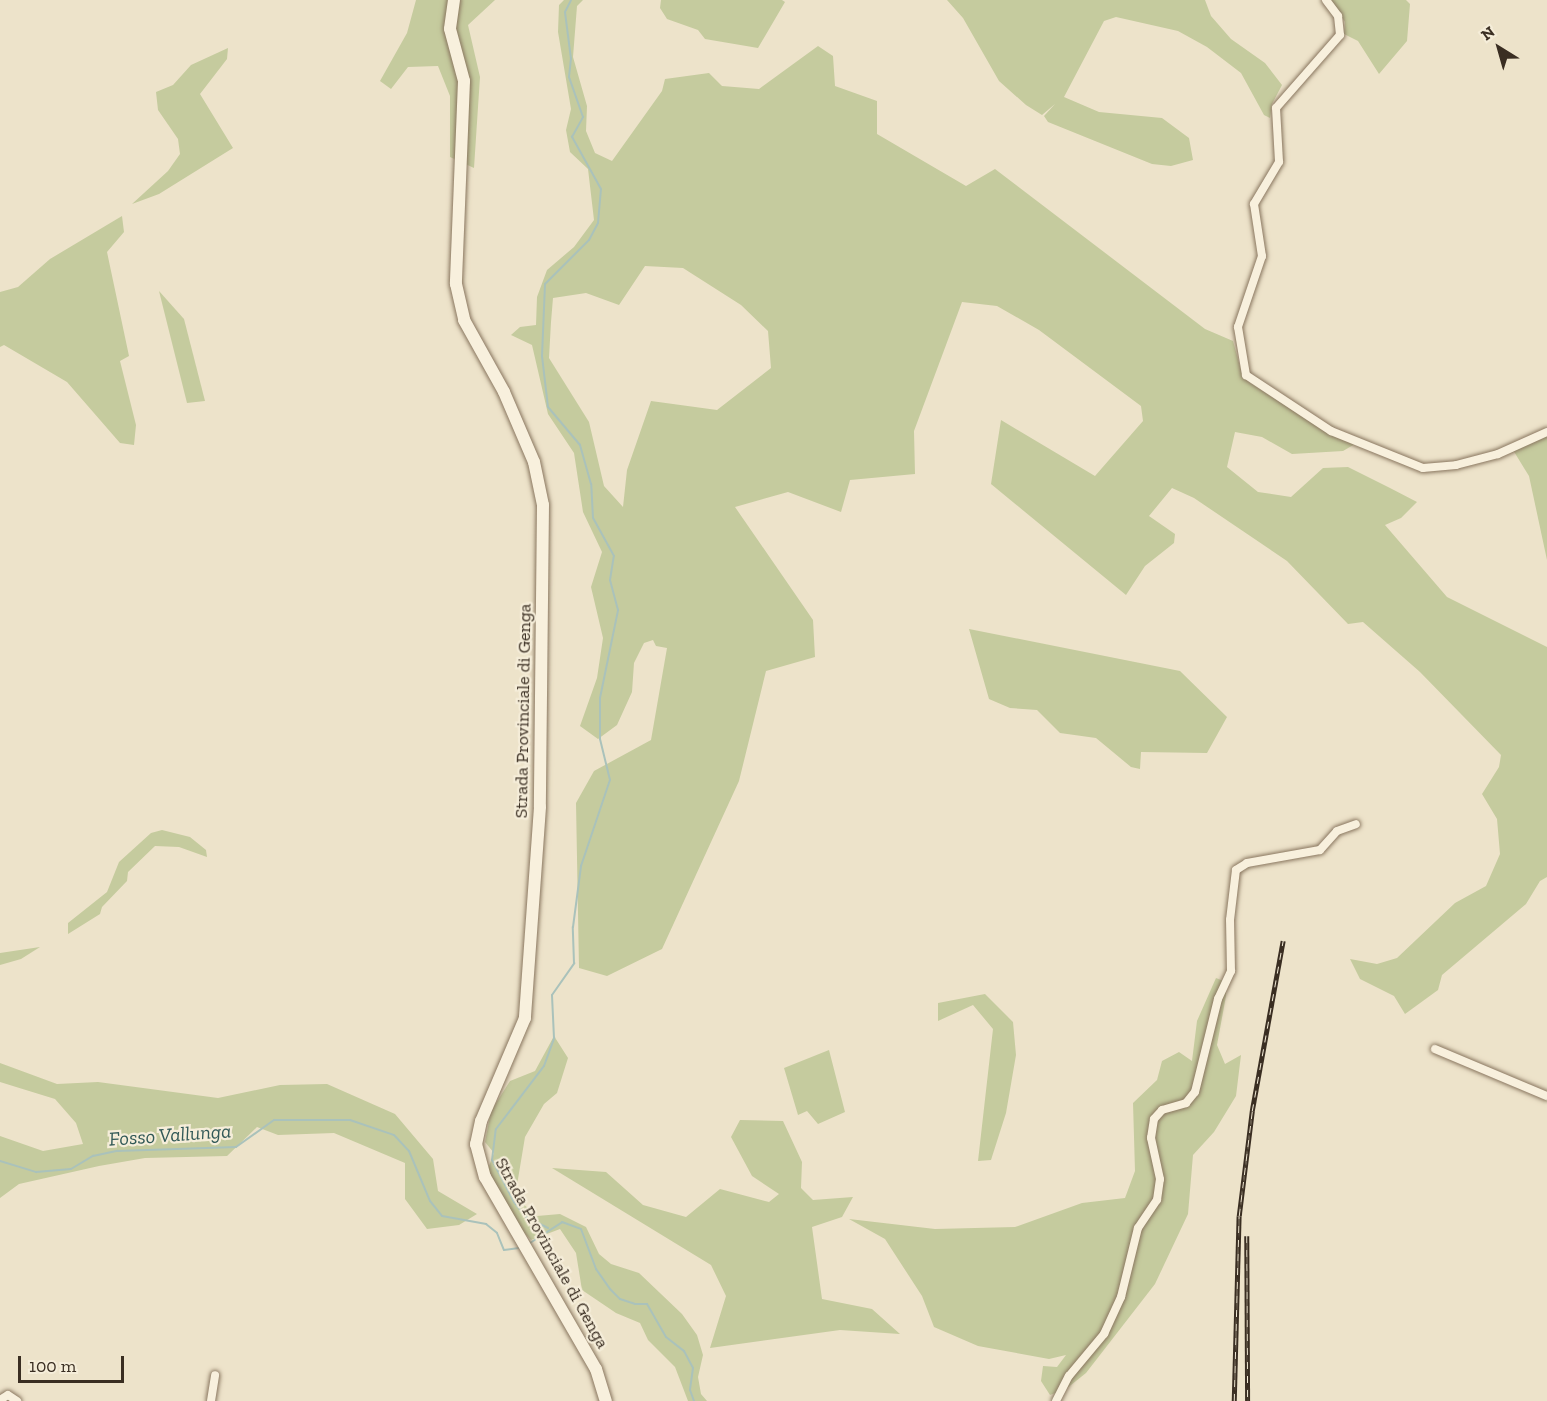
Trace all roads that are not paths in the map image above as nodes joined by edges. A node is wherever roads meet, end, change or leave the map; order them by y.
1 (454, 0) edge
2 (1326, 0) edge
3 (1547, 432) edge
4 (1356, 824) dead end
5 (1435, 1049) dead end
6 (1547, 1096) edge
7 (215, 1375) dead end
8 (0, 1400) edge
9 (17, 1401) edge
10 (211, 1401) edge
11 (606, 1401) edge
12 (1056, 1401) edge

1 - 11 main road, Strada Provinciale di Genga
2 - 3 street
4 - 12 street
5 - 6 street
7 - 10 street
8 - 9 street

